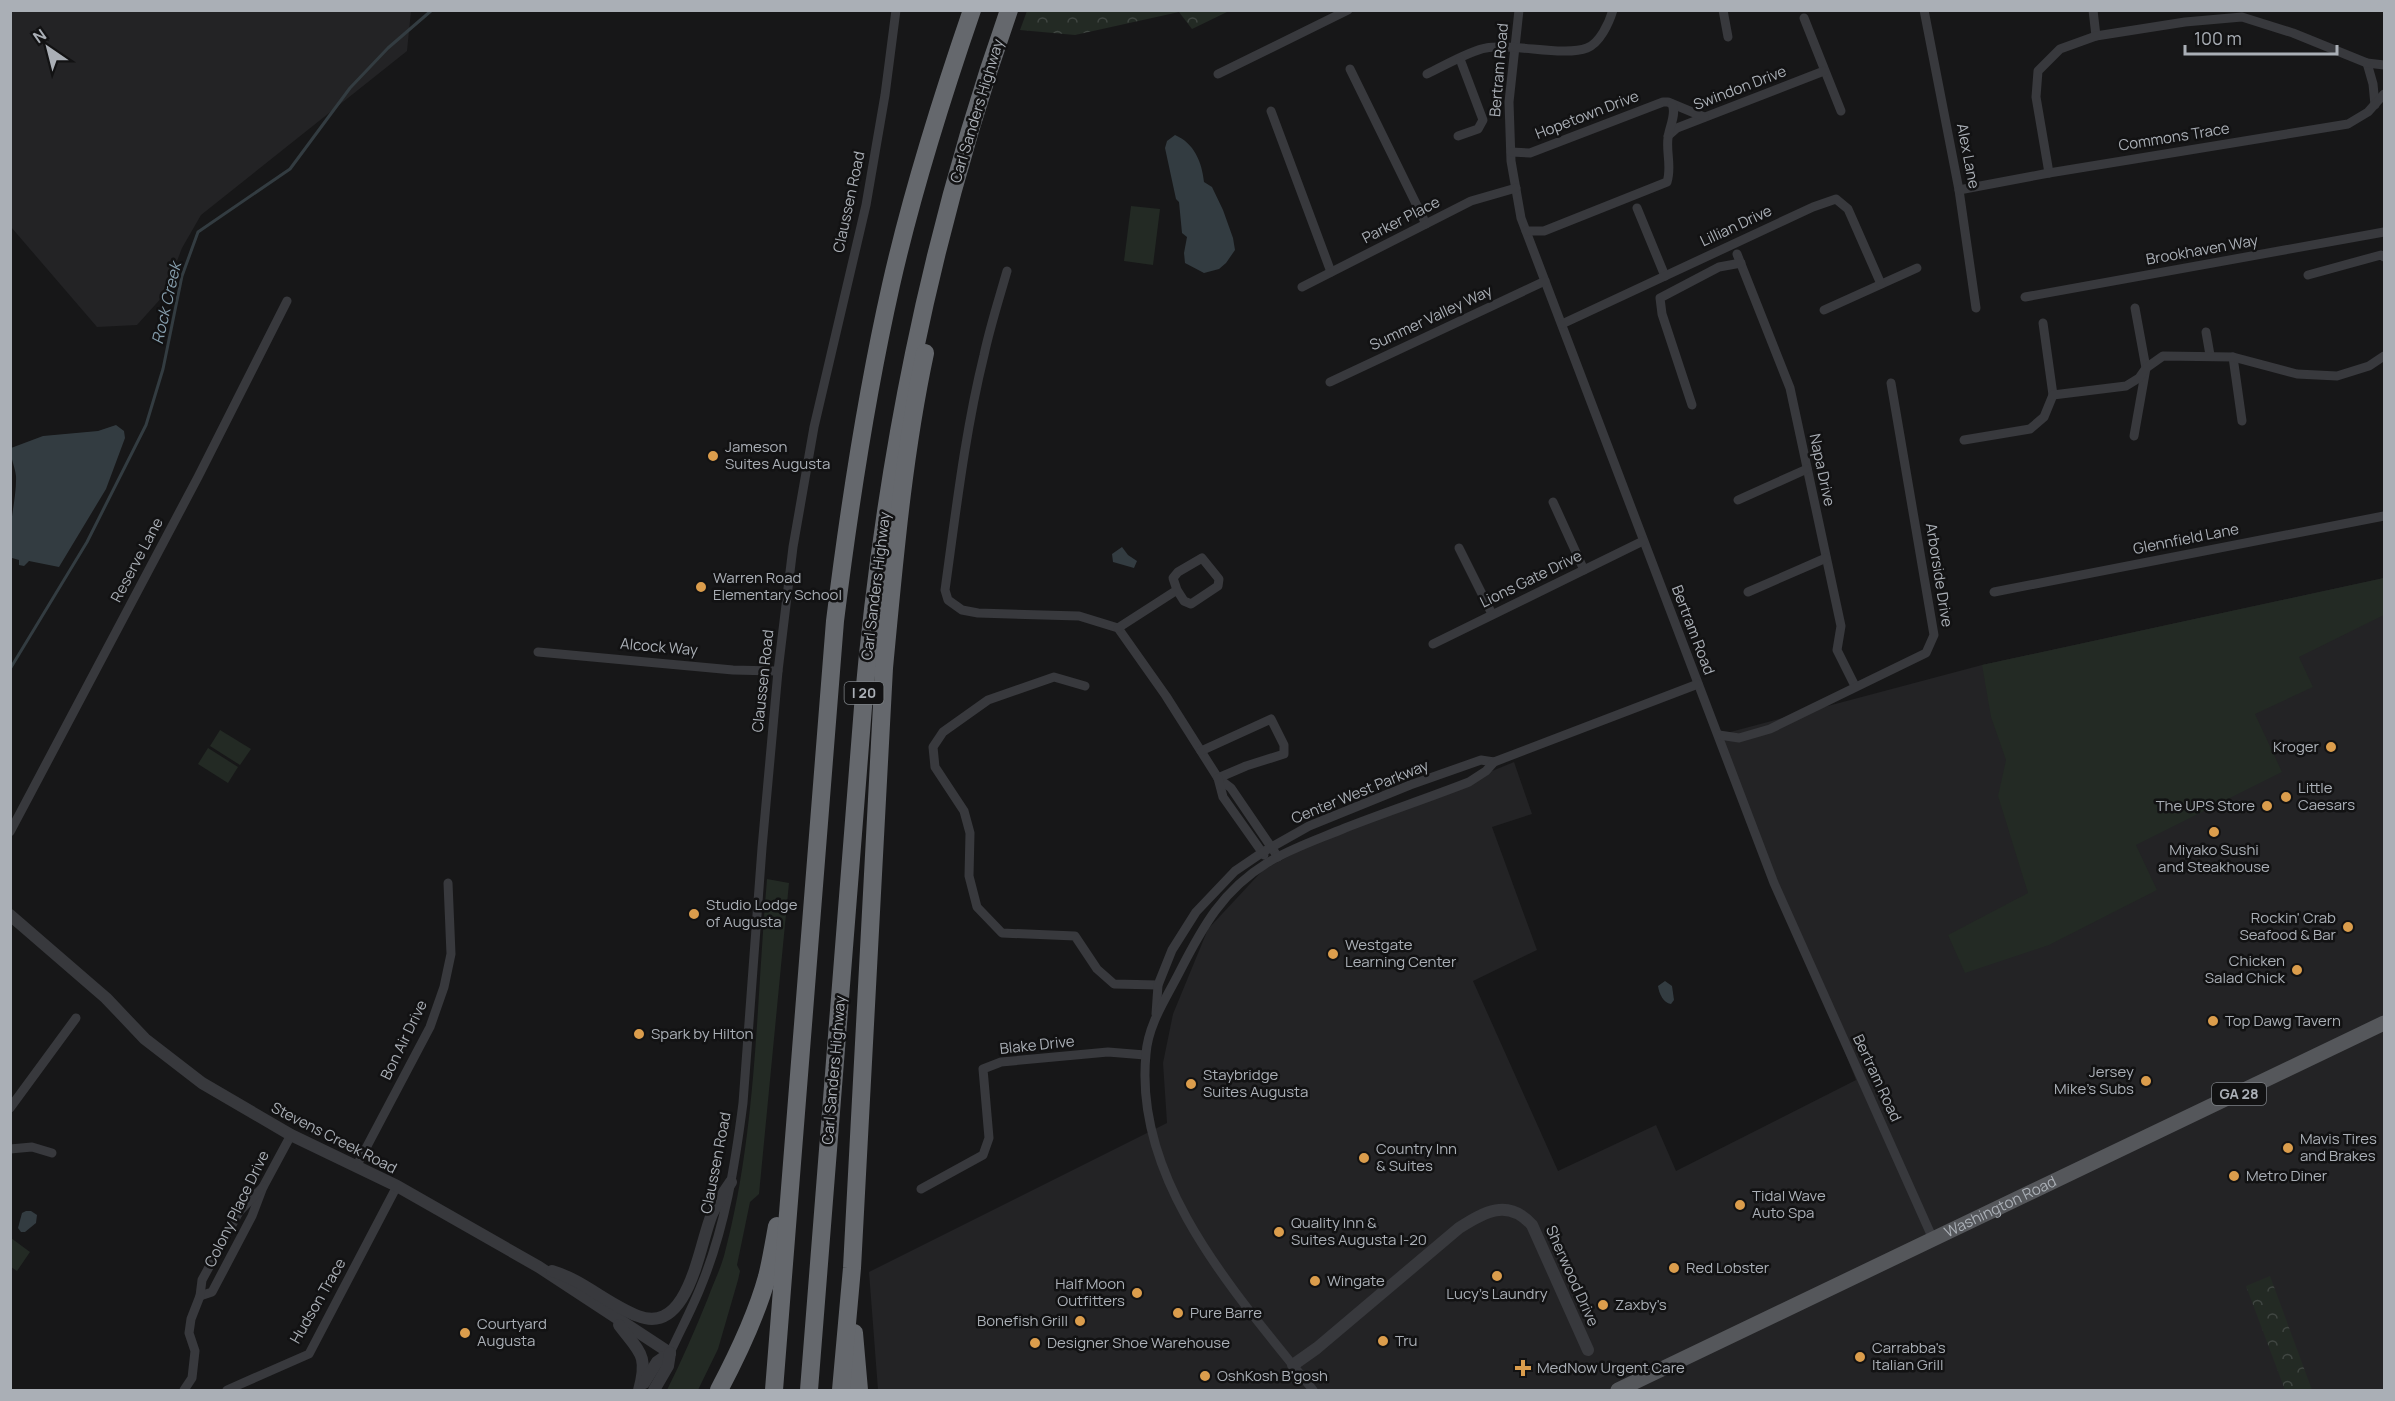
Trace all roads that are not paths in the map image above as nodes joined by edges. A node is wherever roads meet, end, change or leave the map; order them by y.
1 (896, 10) edge
2 (972, 10) edge
3 (1010, 10) edge
4 (1348, 10) edge
5 (1519, 10) edge
6 (1613, 10) edge
7 (1723, 10) edge
8 (1924, 10) edge
9 (2093, 10) edge
10 (1804, 18) dead end
11 (2096, 36) junction
12 (1728, 37) dead end
13 (1517, 47) junction
14 (1460, 59) junction
15 (2367, 63) junction
16 (2385, 65) edge
17 (1350, 69) dead end
18 (1824, 71) junction
19 (1218, 74) dead end
20 (1427, 74) dead end
21 (2385, 94) edge
22 (1672, 104) junction
23 (2375, 105) junction
24 (1271, 111) dead end
25 (1841, 111) dead end
26 (1704, 117) junction
27 (1458, 136) dead end
28 (1668, 136) junction
29 (1511, 152) junction
30 (2049, 173) junction
31 (1516, 188) junction
32 (1959, 190) junction
33 (1637, 208) dead end
34 (946, 214) junction
35 (1426, 224) junction
36 (1526, 231) junction
37 (2385, 232) edge
38 (2385, 257) edge
39 (1917, 268) dead end
40 (1007, 271) dead end
41 (1331, 272) junction
42 (2308, 275) dead end
43 (1665, 276) junction
44 (1545, 281) junction
45 (1881, 284) junction
46 (1302, 287) dead end
47 (2025, 297) dead end
48 (288, 300) dead end
49 (1976, 308) dead end
50 (2135, 308) dead end
51 (1824, 310) dead end
52 (2043, 323) dead end
53 (1562, 324) junction
54 (2206, 332) dead end
55 (2210, 355) junction
56 (2385, 356) edge
57 (2233, 357) junction
58 (2146, 368) junction
59 (1330, 382) dead end
60 (1891, 384) dead end
61 (2054, 395) junction
62 (1692, 405) dead end
63 (2242, 421) dead end
64 (2134, 436) dead end
65 (1964, 440) dead end
66 (1806, 469) junction
67 (1738, 501) dead end
68 (1553, 502) dead end
69 (2385, 516) edge
70 (1643, 541) junction
71 (1459, 548) dead end
72 (1826, 558) junction
73 (1584, 570) junction
74 (1178, 590) junction
75 (1748, 592) dead end
76 (1994, 592) dead end
77 (1492, 614) junction
78 (1118, 628) junction
79 (1433, 644) dead end
80 (538, 652) dead end
81 (778, 671) junction
82 (1698, 684) junction
83 (1085, 686) dead end
84 (1855, 686) junction
85 (1719, 735) junction
86 (1201, 751) junction
87 (1494, 762) junction
88 (1218, 778) junction
89 (10, 832) edge
90 (1267, 849) junction
91 (1278, 857) junction
92 (1269, 862) junction
93 (448, 883) dead end
94 (10, 915) edge
95 (1158, 985) junction
96 (1156, 1017) junction
97 (76, 1018) dead end
98 (2385, 1023) edge
99 (1145, 1055) junction
100 (10, 1108) edge
101 (291, 1135) junction
102 (795, 1136) junction
103 (10, 1149) edge
104 (52, 1153) dead end
105 (356, 1167) junction
106 (730, 1182) junction
107 (397, 1186) junction
108 (263, 1187) junction
109 (921, 1189) dead end
110 (1933, 1239) junction
111 (539, 1267) junction
112 (852, 1268) junction
113 (200, 1296) junction
114 (614, 1316) junction
115 (1588, 1350) dead end
116 (670, 1353) junction
117 (1293, 1365) junction
118 (184, 1390) edge
119 (227, 1390) edge
120 (639, 1390) edge
121 (654, 1390) edge
122 (719, 1390) edge
123 (774, 1390) edge
124 (809, 1390) edge
125 (841, 1390) edge
126 (859, 1390) edge
127 (1313, 1390) edge
128 (1618, 1390) edge

1 - 81 street, Claussen Road
2 - 102 highway, I 20
3 - 34 highway, Carl Sanders Highway / I 20
4 - 19 street
5 - 13 street, Bertram Road
6 - 13 street
7 - 12 street
8 - 32 street, Alex Lane
9 - 11 street
10 - 18 street
11 - 15 street
11 - 30 street
13 - 14 street
13 - 29 street, Bertram Road
14 - 20 street
14 - 27 street
15 - 16 street
15 - 23 street
17 - 35 street
18 - 25 street
18 - 26 street, Swindon Drive
21 - 23 street, Commons Trace
22 - 26 street
22 - 28 street
22 - 29 street, Hopetown Drive
23 - 30 street, Commons Trace
24 - 41 street
26 - 28 street, Swindon Drive
28 - 36 street
29 - 31 street, Bertram Road
30 - 32 street, Commons Trace
31 - 35 street, Parker Place
31 - 36 street, Bertram Road
32 - 49 street, Alex Lane
33 - 43 street
34 - 112 highway
34 - 124 highway, Carl Sanders Highway / I 20
35 - 41 street, Parker Place
36 - 44 street, Bertram Road
37 - 47 street, Brookhaven Way
38 - 42 street
39 - 45 street
40 - 78 street
41 - 46 street, Parker Place
43 - 45 street, Lillian Drive
43 - 53 street, Lillian Drive
44 - 53 street, Bertram Road
44 - 59 street, Summer Valley Way
45 - 51 street
48 - 89 street, Reserve Lane
50 - 58 street
52 - 61 street
53 - 70 street, Bertram Road
54 - 55 street
55 - 57 street
55 - 58 street
56 - 57 street
57 - 63 street
58 - 61 street
58 - 64 street
60 - 84 street, Arborside Drive
61 - 65 street
62 - 66 street, Napa Drive
66 - 67 street
66 - 72 street, Napa Drive
68 - 73 street
69 - 76 street, Glennfield Lane
70 - 73 street, Lions Gate Drive
70 - 82 street, Bertram Road
71 - 77 street
72 - 75 street
72 - 84 street, Napa Drive
73 - 77 street, Lions Gate Drive
74 - 74 street
74 - 78 street
77 - 79 street, Lions Gate Drive
78 - 86 street
80 - 81 street, Alcock Way
81 - 106 street, Claussen Road
82 - 85 street, Bertram Road
82 - 87 street, Center West Parkway
83 - 95 street
84 - 85 street, Arborside Drive
85 - 110 street, Bertram Road
86 - 88 street
86 - 88 street
87 - 90 street, Center West Parkway
87 - 91 street, Center West Parkway
88 - 90 street
90 - 91 street
90 - 92 street
90 - 95 street, Center West Parkway
91 - 92 street, Center West Parkway
92 - 96 street, Center West Parkway
93 - 105 street, Bon Air Drive
94 - 101 street, Stevens Creek Road
95 - 96 street, Center West Parkway
96 - 99 street, Center West Parkway
97 - 100 street
98 - 110 main road, Washington Road / GA 28
99 - 109 street, Blake Drive
99 - 117 street, Center West Parkway
101 - 105 street, Stevens Creek Road
101 - 108 street, Colony Place Drive
102 - 122 highway
102 - 123 highway, I 20
103 - 104 street
105 - 107 street, Stevens Creek Road
106 - 111 street
106 - 116 street, Claussen Road
107 - 111 street, Stevens Creek Road
107 - 119 street, Hudson Trace
108 - 113 street
108 - 113 street, Colony Place Drive
110 - 128 main road, Washington Road / GA 28
111 - 114 street, Stevens Creek Road
112 - 125 highway
112 - 126 highway
113 - 118 street, Colony Place Drive
114 - 116 street, Stevens Creek Road
114 - 120 street
115 - 117 street, Sherwood Drive
116 - 120 street, Claussen Road
116 - 121 street, Claussen Road
117 - 127 street, Center West Parkway

